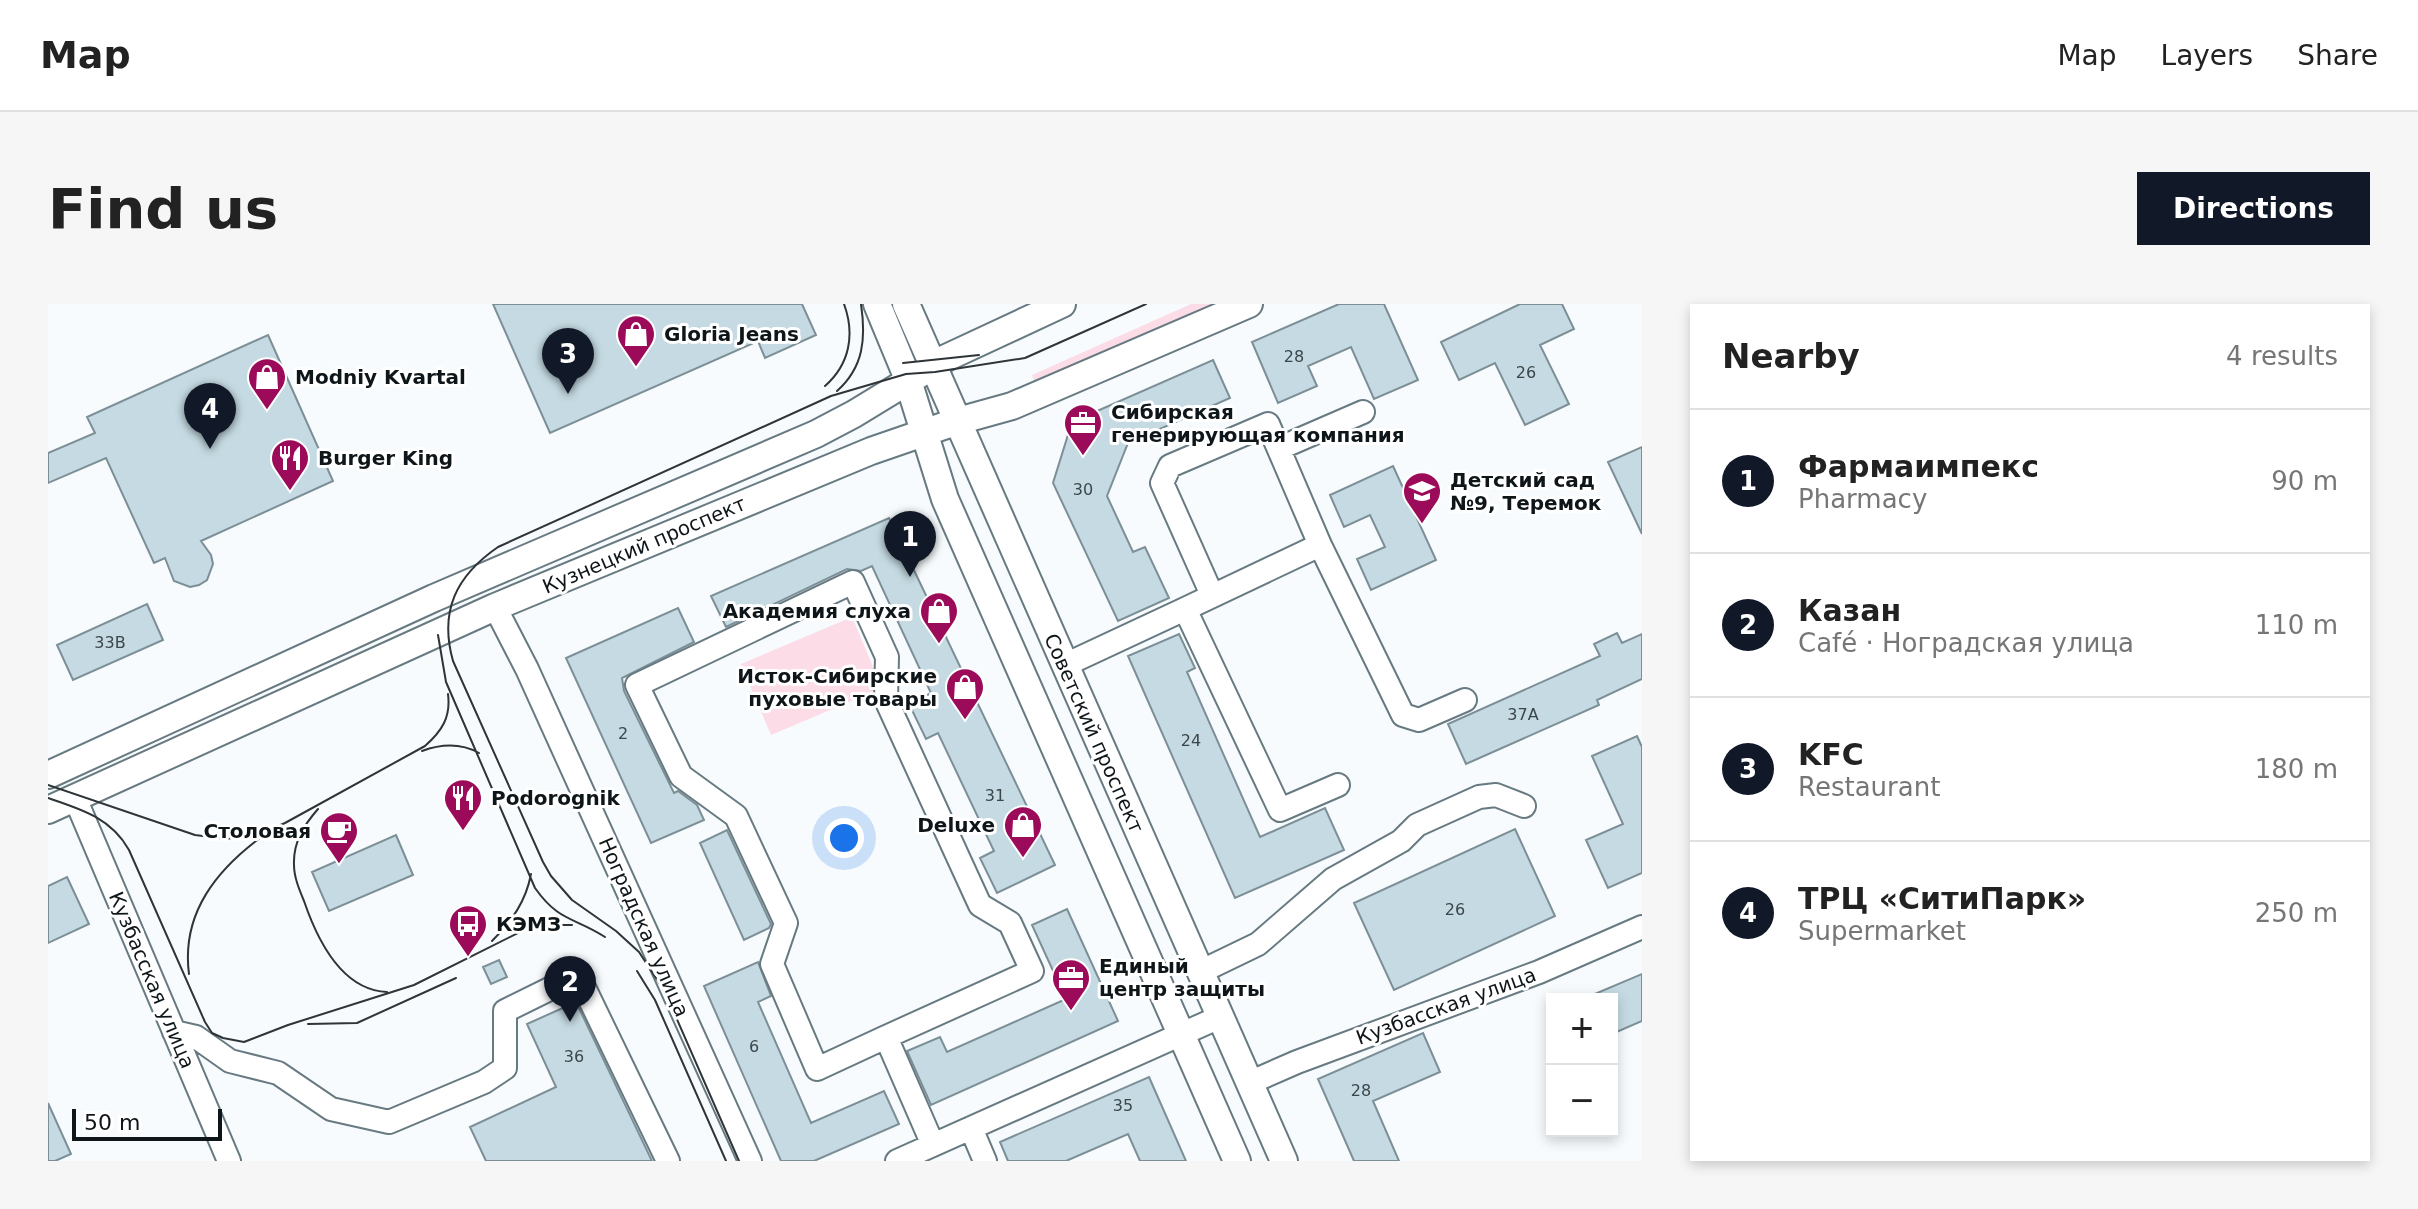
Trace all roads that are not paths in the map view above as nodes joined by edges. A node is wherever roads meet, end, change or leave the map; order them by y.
1 (877, 304) edge
2 (906, 304) edge
3 (1062, 304) edge
4 (1249, 304) edge
5 (933, 366) junction
6 (908, 382) junction
7 (1363, 412) dead end
8 (958, 421) junction
9 (923, 432) junction
10 (1280, 448) junction
11 (1320, 545) junction
12 (1212, 595) junction
13 (495, 607) junction
14 (1185, 609) junction
15 (1065, 665) junction
16 (1465, 700) dead end
17 (48, 775) edge
18 (1338, 785) dead end
19 (75, 798) junction
20 (1524, 806) dead end
21 (48, 810) edge
22 (1642, 927) edge
23 (1200, 972) junction
24 (1220, 1017) junction
25 (174, 1032) junction
26 (1181, 1035) junction
27 (886, 1037) junction
28 (1249, 1083) junction
29 (971, 1128) junction
30 (933, 1145) junction
31 (229, 1161) edge
32 (668, 1161) edge
33 (750, 1161) edge
34 (897, 1161) edge
35 (985, 1161) edge
36 (1237, 1161) edge
37 (1284, 1161) edge

1 - 6 main road
2 - 5 main road, Советский проспект
3 - 5 main road, Кузнецкий проспект
4 - 8 main road, Кузнецкий проспект
5 - 6 main road, Кузнецкий проспект
5 - 8 main road, Советский проспект
6 - 9 main road
6 - 17 main road, Кузнецкий проспект
7 - 10 street
8 - 9 main road, Кузнецкий проспект
8 - 15 main road, Советский проспект
9 - 13 main road, Кузнецкий проспект
9 - 26 main road
10 - 11 street
10 - 12 street
11 - 12 street
11 - 16 street
12 - 14 street
13 - 19 main road, Кузнецкий проспект
13 - 33 street, Ноградская улица
14 - 15 street
14 - 18 street
15 - 23 main road, Советский проспект
19 - 21 main road, Кузнецкий проспект
19 - 25 street, Кузбасская улица
20 - 23 street
22 - 28 street, Кузбасская улица
23 - 24 main road, Советский проспект
24 - 26 street
24 - 28 main road, Советский проспект
25 - 31 street, Кузбасская улица
25 - 32 street
26 - 29 street
26 - 36 main road
27 - 27 street
27 - 30 street
28 - 37 main road, Советский проспект
29 - 30 street
29 - 35 street
30 - 34 street

